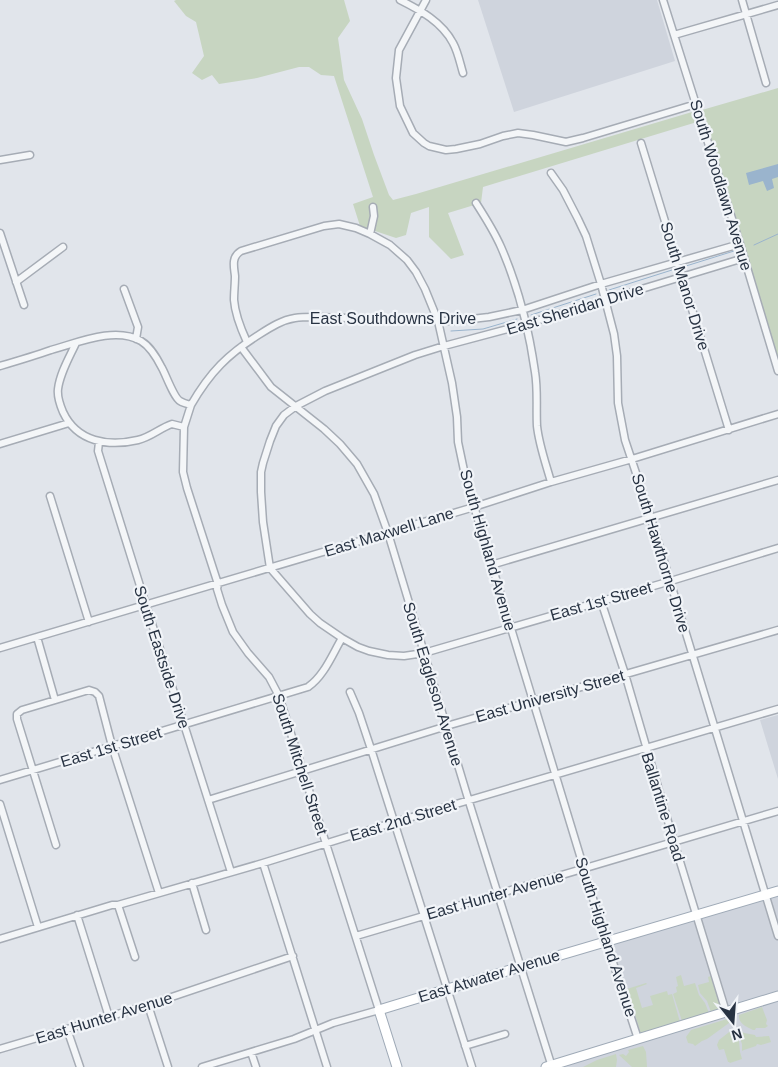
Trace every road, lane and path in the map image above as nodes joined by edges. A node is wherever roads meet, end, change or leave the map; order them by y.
1 (400, 0) edge
2 (426, 0) edge
3 (663, 0) edge
4 (742, 0) edge
5 (778, 5) edge
6 (420, 11) junction
7 (746, 15) junction
8 (674, 35) junction
9 (463, 73) dead end
10 (766, 83) dead end
11 (696, 104) junction
12 (641, 143) dead end
13 (30, 155) dead end
14 (0, 160) edge
15 (550, 173) dead end
16 (476, 203) dead end
17 (373, 207) dead end
18 (0, 233) edge
19 (370, 234) junction
20 (740, 244) junction
21 (62, 247) dead end
22 (744, 258) junction
23 (678, 262) junction
24 (681, 276) junction
25 (16, 282) junction
26 (601, 284) junction
27 (124, 290) dead end
28 (605, 300) junction
29 (24, 305) dead end
30 (522, 310) junction
31 (438, 321) junction
32 (526, 324) junction
33 (136, 339) junction
34 (247, 342) junction
35 (76, 343) junction
36 (444, 346) junction
37 (241, 347) junction
38 (0, 366) edge
39 (778, 371) edge
40 (191, 405) junction
41 (296, 406) junction
42 (778, 414) edge
43 (69, 423) junction
44 (184, 426) junction
45 (729, 430) junction
46 (99, 442) junction
47 (0, 444) edge
48 (632, 460) junction
49 (778, 480) edge
50 (551, 482) junction
51 (50, 496) dead end
52 (474, 507) junction
53 (651, 518) junction
54 (388, 533) junction
55 (778, 548) edge
56 (491, 565) junction
57 (270, 568) junction
58 (669, 581) junction
59 (218, 584) junction
60 (602, 601) junction
61 (146, 605) junction
62 (89, 622) junction
63 (510, 627) junction
64 (778, 630) edge
65 (37, 637) junction
66 (342, 638) junction
67 (0, 648) edge
68 (424, 653) junction
69 (692, 655) junction
70 (624, 674) junction
71 (350, 692) dead end
72 (279, 696) junction
73 (55, 700) junction
74 (532, 700) junction
75 (778, 709) edge
76 (184, 725) junction
77 (446, 726) junction
78 (715, 728) junction
79 (112, 746) junction
80 (371, 748) junction
81 (646, 748) junction
82 (33, 770) junction
83 (303, 770) junction
84 (555, 775) junction
85 (0, 780) edge
86 (208, 800) junction
87 (468, 801) junction
88 (0, 804) edge
89 (778, 811) edge
90 (744, 821) junction
91 (395, 822) junction
92 (674, 842) junction
93 (326, 843) junction
94 (56, 845) dead end
95 (263, 863) junction
96 (584, 869) junction
97 (231, 872) junction
98 (192, 883) junction
99 (778, 891) edge
100 (159, 893) junction
101 (497, 894) junction
102 (765, 895) junction
103 (118, 905) junction
104 (77, 915) junction
105 (425, 915) junction
106 (696, 915) junction
107 (38, 927) junction
108 (206, 930) dead end
109 (356, 936) junction
110 (778, 936) edge
111 (0, 939) edge
112 (606, 942) junction
113 (134, 956) dead end
114 (293, 956) junction
115 (520, 966) junction
116 (448, 989) junction
117 (778, 996) edge
118 (148, 1005) junction
119 (379, 1010) junction
120 (726, 1012) junction
121 (109, 1017) junction
122 (68, 1029) junction
123 (316, 1030) junction
124 (505, 1034) dead end
125 (638, 1039) junction
126 (465, 1046) junction
127 (0, 1049) edge
128 (251, 1052) junction
129 (551, 1066) edge
130 (80, 1067) edge
131 (168, 1067) edge
132 (202, 1067) edge
133 (256, 1067) edge
134 (327, 1067) edge
135 (397, 1067) edge
136 (472, 1067) edge

1 - 6 street
2 - 6 street
3 - 8 street, South Woodlawn Avenue
4 - 7 street
5 - 7 street
6 - 9 street
6 - 11 street
7 - 8 street
7 - 10 street
8 - 11 street, South Woodlawn Avenue
11 - 20 street, South Woodlawn Avenue
12 - 23 street, South Manor Drive
13 - 14 street
15 - 26 street, South Hawthorne Drive
16 - 30 street
17 - 19 street
18 - 25 street
19 - 31 street, South Highland Avenue
19 - 34 street, South Highland Avenue
20 - 22 street, South Woodlawn Avenue
20 - 23 street, East Southdowns Drive
21 - 25 street
22 - 24 street, East Sheridan Drive
22 - 39 street, South Woodlawn Avenue
23 - 24 street, South Manor Drive
23 - 26 street, East Southdowns Drive
24 - 28 street, East Sheridan Drive
24 - 45 street, South Manor Drive
25 - 29 street
26 - 28 street, South Hawthorne Drive
26 - 30 street, East Southdowns Drive
27 - 33 street
28 - 32 street, East Sheridan Drive
28 - 48 street, South Hawthorne Drive
30 - 31 street, East Southdowns Drive
30 - 32 street
31 - 34 street, East Southdowns Drive
31 - 36 street, South Highland Avenue
32 - 36 street, East Sheridan Drive
32 - 50 street
33 - 35 street
33 - 40 street
34 - 37 street, East Southdowns Drive
35 - 38 street
35 - 43 street
36 - 41 street, East Sheridan Drive
36 - 52 street, South Highland Avenue
37 - 40 street, East Southdowns Drive
37 - 41 street, South Eagleson Avenue
40 - 44 street, South Mitchell Street
41 - 54 street, South Eagleson Avenue
41 - 57 street, East Sheridan Drive
42 - 45 street, East Maxwell Lane
43 - 46 street
43 - 47 street
44 - 46 street
44 - 59 street, South Mitchell Street
45 - 48 street, East Maxwell Lane
46 - 61 street, South Eastside Drive
48 - 50 street, East Maxwell Lane
48 - 53 street, South Hawthorne Drive
49 - 53 street
50 - 52 street, East Maxwell Lane
51 - 62 street
52 - 54 street, East Maxwell Lane
52 - 56 street, South Highland Avenue
53 - 56 street
53 - 58 street, South Hawthorne Drive
54 - 57 street, East Maxwell Lane
54 - 68 street, South Eagleson Avenue
55 - 58 street, East 1st Street
56 - 63 street, South Highland Avenue
57 - 59 street, East Maxwell Lane
57 - 66 street, East 1st Street
58 - 60 street, East 1st Street
58 - 69 street, South Hawthorne Drive
59 - 61 street, East Maxwell Lane
59 - 72 street, South Mitchell Street
60 - 63 street, East 1st Street
60 - 70 street, Ballantine Road
61 - 62 street, East Maxwell Lane
61 - 76 street, South Eastside Drive
62 - 65 street, East Maxwell Lane
63 - 68 street, East 1st Street
63 - 74 street, South Highland Avenue
64 - 69 street, East University Street
65 - 67 street, East Maxwell Lane
65 - 73 street
66 - 68 street, East 1st Street
66 - 72 street, East 1st Street
68 - 77 street, South Eagleson Avenue
69 - 70 street, East University Street
69 - 78 street, South Hawthorne Drive
70 - 74 street, East University Street
70 - 81 street, Ballantine Road
71 - 80 street
72 - 76 street, East 1st Street
72 - 83 street, South Mitchell Street
73 - 79 street
73 - 82 street
74 - 77 street, East University Street
74 - 84 street, South Highland Avenue
75 - 78 street, East 2nd Street
76 - 79 street, East 1st Street
76 - 86 street, South Eastside Drive
77 - 80 street, East University Street
77 - 87 street, South Eagleson Avenue
78 - 81 street, East 2nd Street
78 - 90 street, South Hawthorne Drive
79 - 82 street, East 1st Street
79 - 100 street
80 - 83 street, East University Street
80 - 91 street
81 - 84 street, East 2nd Street
81 - 92 street, Ballantine Road
82 - 85 street, East 1st Street
82 - 94 street
83 - 86 street, East University Street
83 - 93 street, South Mitchell Street
84 - 87 street, East 2nd Street
84 - 96 street, South Highland Avenue
86 - 97 street, South Eastside Drive
87 - 91 street, East 2nd Street
87 - 101 street, South Eagleson Avenue
88 - 107 street
89 - 90 street, East Hunter Avenue
90 - 92 street, East Hunter Avenue
90 - 102 street, South Hawthorne Drive
91 - 93 street, East 2nd Street
91 - 105 street
92 - 96 street, East Hunter Avenue
92 - 106 street, Ballantine Road
93 - 95 street, East 2nd Street
93 - 109 street, South Mitchell Street
95 - 97 street, East 2nd Street
95 - 114 street
96 - 101 street, East Hunter Avenue
96 - 112 street, South Highland Avenue
97 - 98 street, East 2nd Street
98 - 100 street, East 2nd Street
98 - 108 street
99 - 102 main road, East Atwater Avenue
100 - 103 street, East 2nd Street
101 - 105 street, East Hunter Avenue
101 - 115 street, South Eagleson Avenue
102 - 106 main road, East Atwater Avenue
102 - 110 street, South Hawthorne Drive
103 - 104 street, East 2nd Street
103 - 113 street
104 - 107 street, East 2nd Street
104 - 121 street
105 - 109 street, East Hunter Avenue
105 - 116 street
106 - 112 main road, East Atwater Avenue
106 - 120 street, Ballantine Road
107 - 111 street, East 2nd Street
109 - 119 street, South Mitchell Street
112 - 115 main road, East Atwater Avenue
112 - 125 street, South Highland Avenue
114 - 118 street, East Hunter Avenue
114 - 123 street
115 - 116 main road, East Atwater Avenue
115 - 129 street, South Eagleson Avenue
116 - 119 main road, East Atwater Avenue
116 - 126 street
117 - 120 main road
118 - 121 street, East Hunter Avenue
118 - 131 street
119 - 123 street, East Atwater Avenue
119 - 135 main road, South Mitchell Street
120 - 125 main road
121 - 122 street, East Hunter Avenue
122 - 127 street, East Hunter Avenue
122 - 130 street
123 - 128 street, East Atwater Avenue
123 - 134 street
124 - 126 street
125 - 129 main road
126 - 136 street
128 - 132 street, East Atwater Avenue
128 - 133 street

